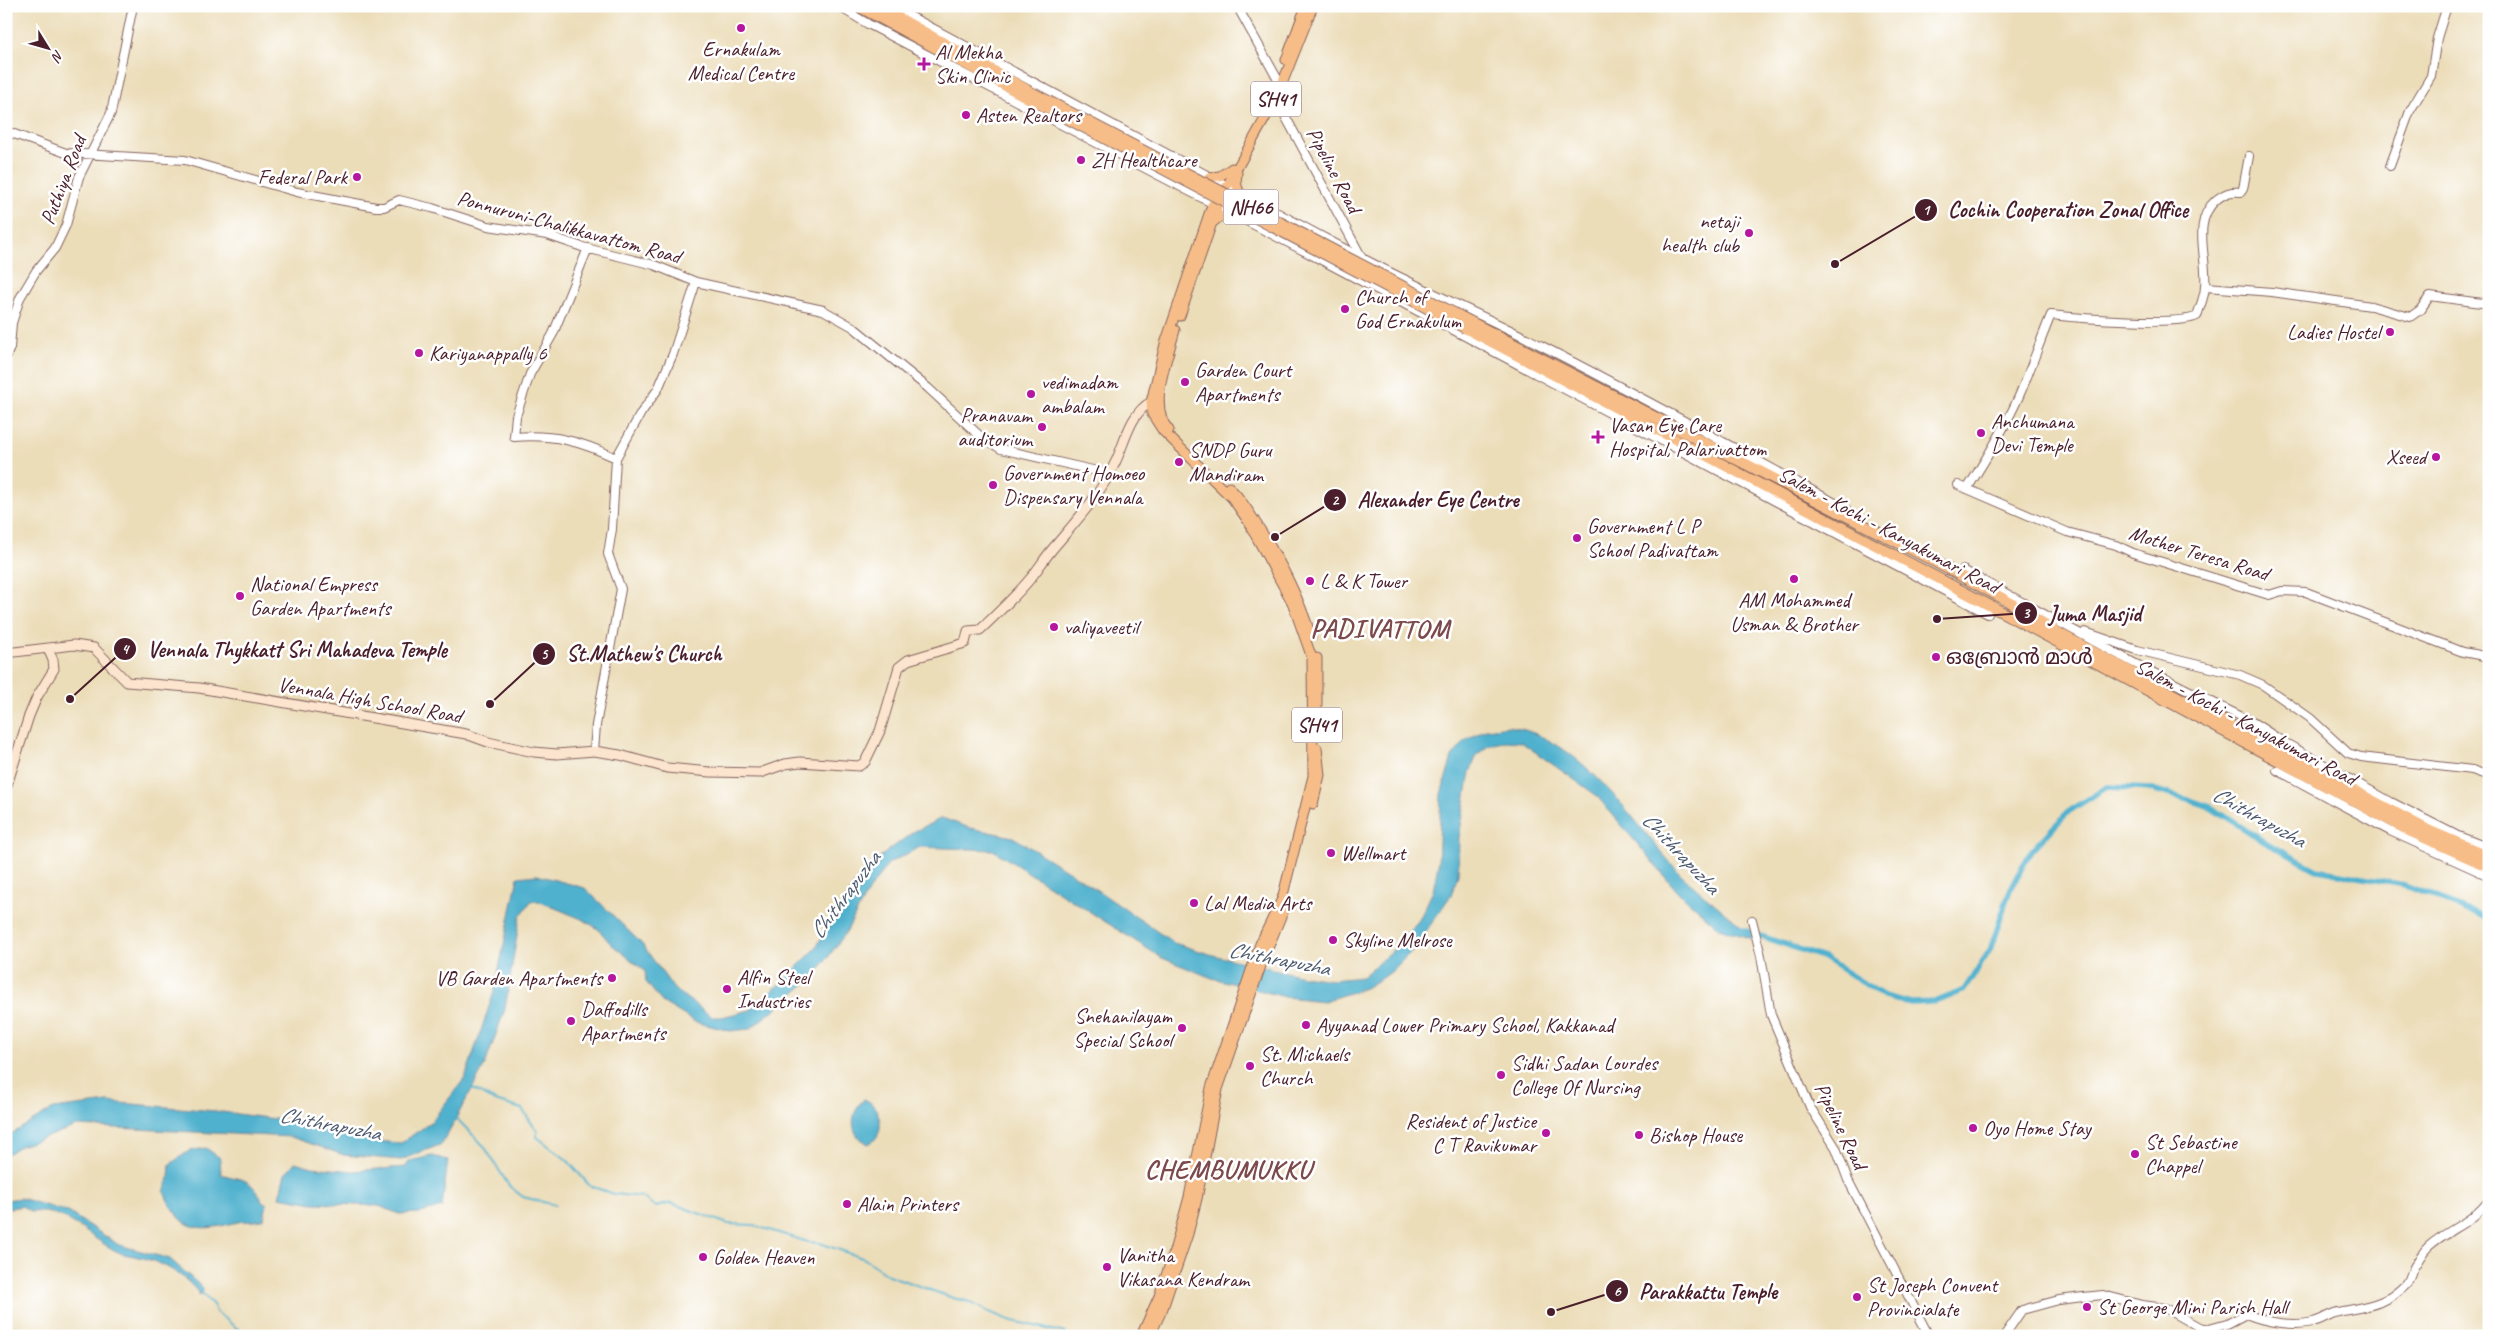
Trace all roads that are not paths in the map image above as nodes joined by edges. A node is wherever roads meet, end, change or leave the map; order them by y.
1 (133, 6) edge
2 (838, 6) edge
3 (858, 6) edge
4 (878, 6) edge
5 (891, 6) edge
6 (1237, 6) edge
7 (1306, 6) edge
8 (1313, 6) edge
9 (2447, 6) edge
10 (937, 45) junction
11 (1278, 80) junction
12 (1276, 99) junction
13 (6, 131) edge
14 (1126, 132) junction
15 (1148, 144) junction
16 (89, 153) junction
17 (1114, 154) junction
18 (2249, 156) dead end
19 (1136, 165) junction
20 (2390, 166) dead end
21 (1235, 167) junction
22 (1209, 177) junction
23 (1225, 185) junction
24 (1239, 192) junction
25 (1214, 206) junction
26 (1234, 216) junction
27 (1210, 225) junction
28 (1299, 225) junction
29 (1309, 230) junction
30 (1288, 245) junction
31 (588, 248) junction
32 (1299, 250) junction
33 (1362, 258) junction
34 (696, 282) junction
35 (2206, 287) junction
36 (2489, 304) edge
37 (1467, 325) junction
38 (1172, 331) junction
39 (1520, 340) junction
40 (1509, 356) junction
41 (6, 357) edge
42 (1151, 402) junction
43 (616, 458) junction
44 (1110, 474) junction
45 (1958, 485) dead end
46 (1967, 489) junction
47 (1808, 496) junction
48 (1802, 506) junction
49 (1846, 509) dead end
50 (1264, 542) junction
51 (1962, 573) junction
52 (1990, 610) junction
53 (2068, 627) junction
54 (48, 649) junction
55 (6, 654) edge
56 (2489, 657) edge
57 (594, 751) junction
58 (2279, 766) junction
59 (2489, 776) edge
60 (6, 788) edge
61 (2370, 805) junction
62 (2489, 848) edge
63 (2489, 856) edge
64 (2489, 867) edge
65 (2489, 876) edge
66 (1752, 920) dead end
67 (2489, 1200) edge
68 (1175, 1262) junction
69 (1141, 1336) edge
70 (1150, 1336) edge
71 (1930, 1336) edge
72 (2004, 1336) edge

1 - 16 street, Puthiya Road
2 - 10 street
3 - 10 highway, Salem - Kochi - Kanyakumari Road / NH66
4 - 10 highway, Salem - Kochi - Kanyakumari Road / NH66
5 - 10 street
6 - 11 street
7 - 11 main road, SH41
8 - 12 main road, SH41
9 - 20 street
10 - 14 street, Salem - Kochi - Kanyakumari Road
10 - 17 street, Salem - Kochi - Kanyakumari Road
10 - 37 highway, Salem - Kochi - Kanyakumari Road / NH66, bridge
11 - 21 main road, SH41
12 - 21 main road, SH41
12 - 33 street, Pipeline Road
13 - 16 street, Ponnuruni-Chalikkavattom Road
14 - 15 street, Salem - Kochi - Kanyakumari Road
14 - 17 street
15 - 19 street
15 - 22 street, Salem - Kochi - Kanyakumari Road
16 - 31 street, Ponnuruni-Chalikkavattom Road
16 - 41 street, Puthiya Road
17 - 19 street, Salem - Kochi - Kanyakumari Road
18 - 35 street
19 - 25 street, Salem - Kochi - Kanyakumari Road
21 - 22 main road
21 - 23 main road, SH41
21 - 24 main road
22 - 23 street, Salem - Kochi - Kanyakumari Road
23 - 24 street, Salem - Kochi - Kanyakumari Road
24 - 28 street, Salem - Kochi - Kanyakumari Road
25 - 26 street, Salem - Kochi - Kanyakumari Road
25 - 27 main road, SH41
25 - 38 main road, SH41
26 - 27 main road
26 - 30 street, Salem - Kochi - Kanyakumari Road
27 - 38 main road, SH41
28 - 29 street, Salem - Kochi - Kanyakumari Road
28 - 30 street
29 - 32 street
29 - 33 street, Salem - Kochi - Kanyakumari Road
30 - 32 street, Salem - Kochi - Kanyakumari Road
31 - 34 street, Ponnuruni-Chalikkavattom Road
31 - 43 street
32 - 40 street, Salem - Kochi - Kanyakumari Road
33 - 39 street, Salem - Kochi - Kanyakumari Road
34 - 43 street
34 - 44 street, Ponnuruni-Chalikkavattom Road
35 - 36 street
35 - 46 street
37 - 39 highway, Salem - Kochi - Kanyakumari Road / NH66
37 - 40 highway, Salem - Kochi - Kanyakumari Road / NH66
38 - 42 main road, SH41
38 - 50 main road, SH41
39 - 47 highway, Salem - Kochi - Kanyakumari Road / NH66
39 - 49 street
40 - 48 highway, Salem - Kochi - Kanyakumari Road / NH66
40 - 52 street
42 - 44 main road
42 - 50 main road
43 - 57 street
44 - 57 main road, Vennala High School Road
45 - 46 street, Mother Teresa Road
46 - 56 street, Mother Teresa Road
47 - 48 highway
47 - 51 highway, Salem - Kochi - Kanyakumari Road / NH66
48 - 52 highway, Salem - Kochi - Kanyakumari Road / NH66
50 - 68 main road, SH41
51 - 53 street
51 - 61 highway, Salem - Kochi - Kanyakumari Road / NH66
52 - 58 highway, Salem - Kochi - Kanyakumari Road / NH66
53 - 59 street
53 - 62 street
54 - 55 main road, Vennala High School Road
54 - 57 main road, Vennala High School Road
54 - 60 main road
58 - 61 highway, Salem - Kochi - Kanyakumari Road / NH66
58 - 65 street
61 - 63 highway, Salem - Kochi - Kanyakumari Road / NH66
61 - 64 highway, Salem - Kochi - Kanyakumari Road / NH66
66 - 71 street, Pipeline Road
67 - 72 street
68 - 69 main road
68 - 70 main road, SH41

